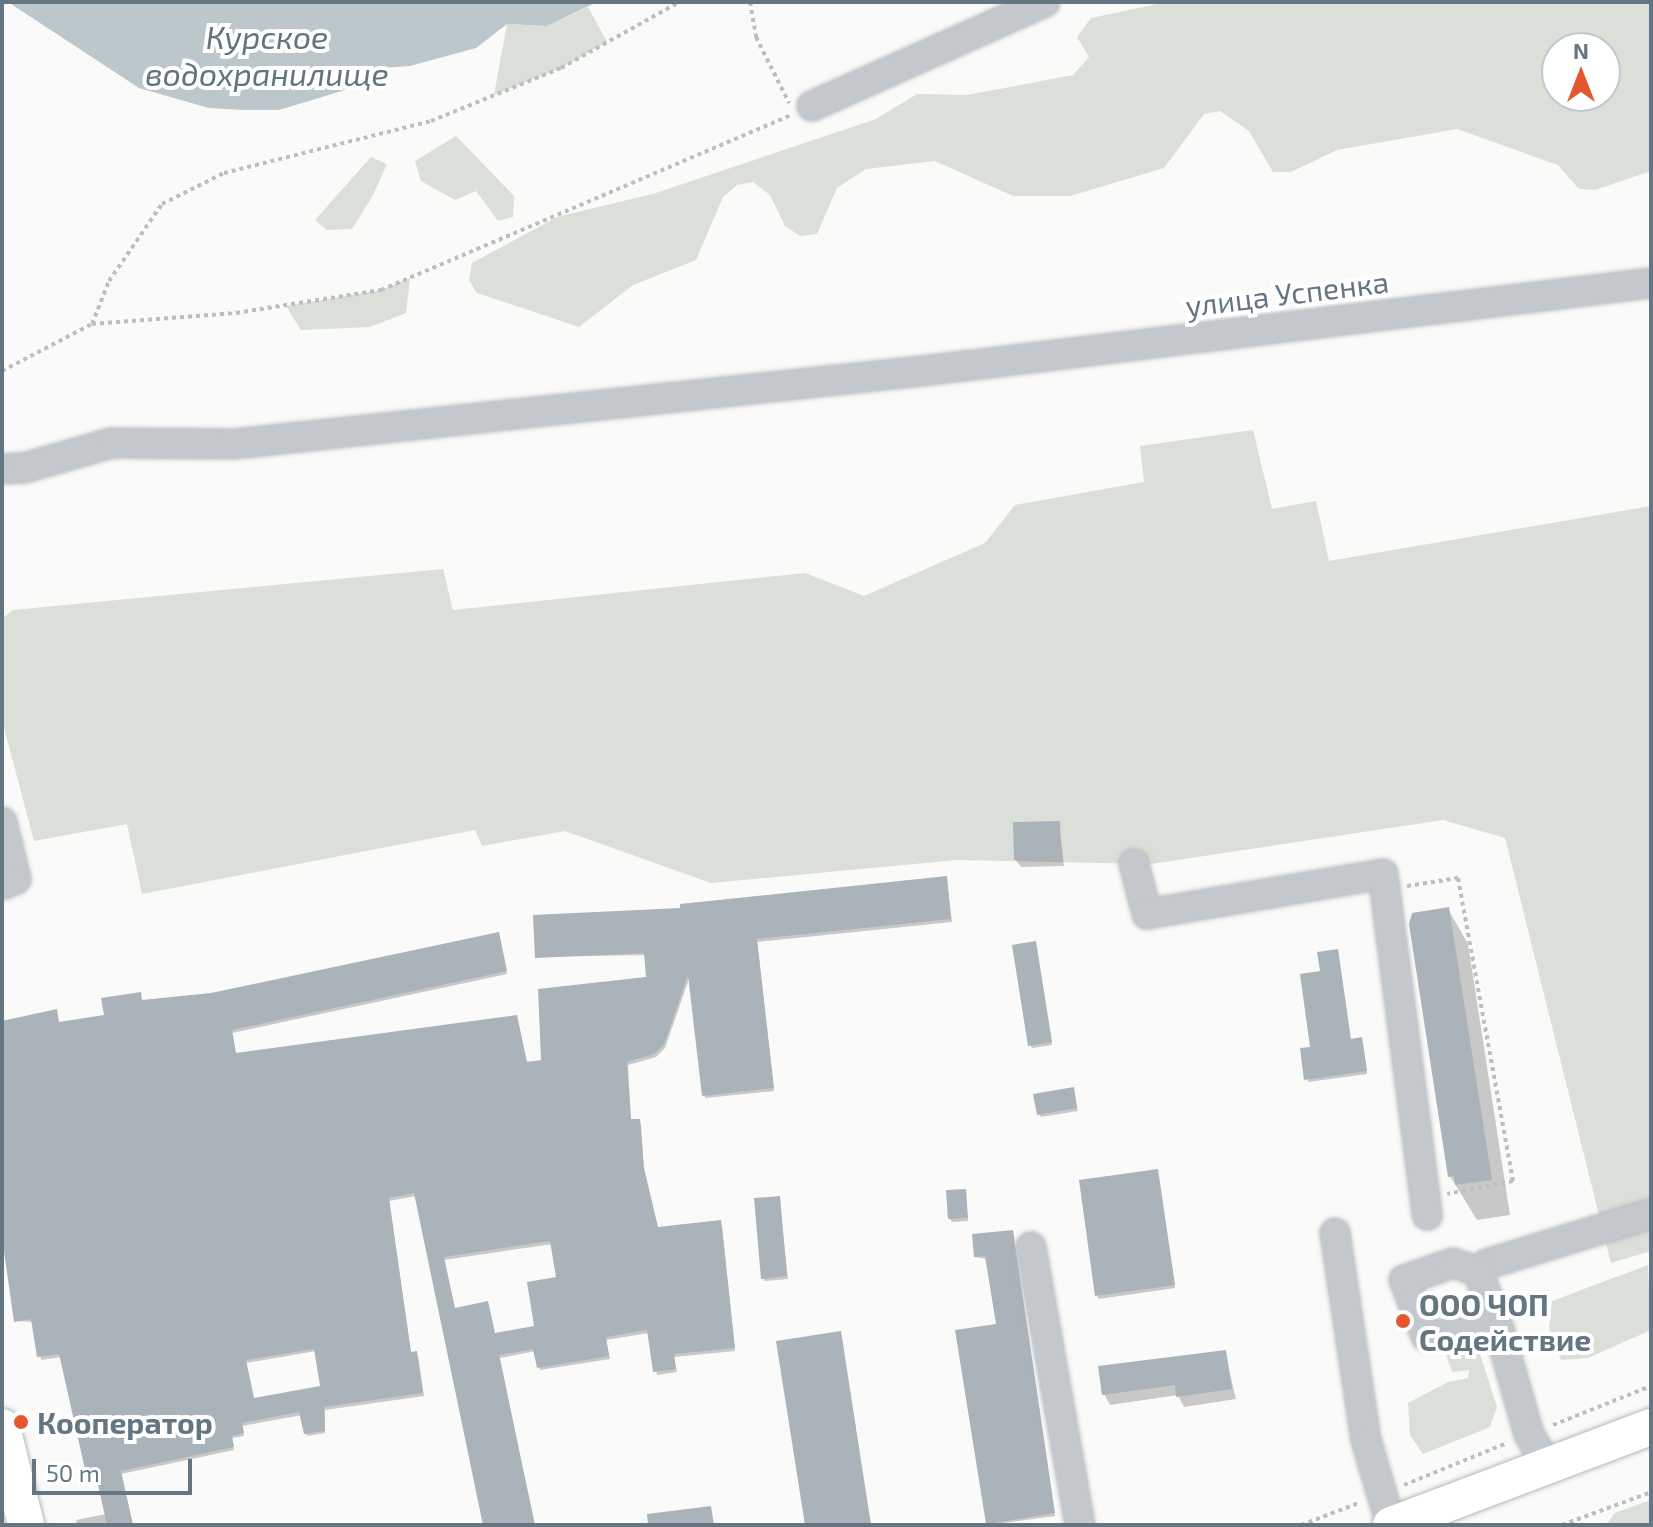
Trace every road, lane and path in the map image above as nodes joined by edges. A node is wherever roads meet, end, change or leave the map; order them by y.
1 (679, 2) edge
2 (750, 2) edge
3 (1045, 2) edge
4 (803, 110) junction
5 (1651, 283) edge
6 (92, 324) junction
7 (2, 371) edge
8 (2, 469) edge
9 (2, 822) edge
10 (1134, 864) dead end
11 (1391, 880) junction
12 (2, 885) edge
13 (1432, 1205) joint
14 (1651, 1214) edge
15 (1335, 1233) dead end
16 (1031, 1247) dead end
17 (1478, 1271) junction
18 (1499, 1329) junction
19 (1651, 1386) edge
20 (2, 1427) edge
21 (1651, 1427) edge
22 (1529, 1434) junction
23 (1548, 1467) junction
24 (1651, 1492) edge
25 (1388, 1515) edge
26 (26, 1525) edge
27 (1080, 1525) edge
28 (1301, 1525) edge
29 (1562, 1525) edge

1 - 6 path
2 - 4 path
3 - 4 street
4 - 6 path
5 - 8 street, улица Успенка
6 - 7 path
9 - 12 street
10 - 11 street
11 - 13 street
11 - 13 path
14 - 17 street
15 - 25 street
16 - 27 street
17 - 18 street
17 - 18 street
18 - 22 street
19 - 22 path
20 - 26 main road
21 - 23 main road
22 - 23 street
22 - 25 path
23 - 25 main road
24 - 29 path
25 - 28 path

